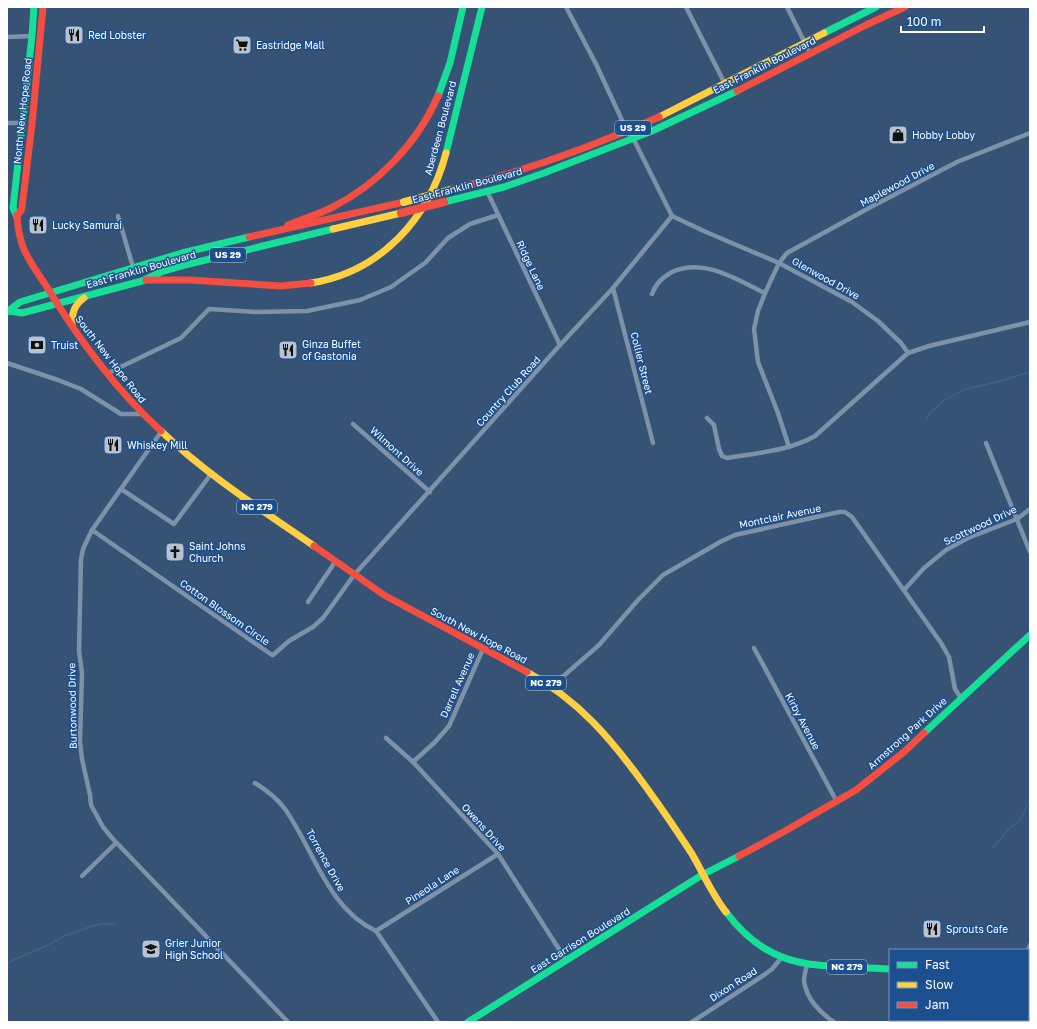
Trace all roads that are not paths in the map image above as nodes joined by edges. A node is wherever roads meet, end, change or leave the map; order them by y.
1 (34, 7) edge
2 (43, 7) edge
3 (464, 7) edge
4 (482, 7) edge
5 (566, 7) edge
6 (686, 7) edge
7 (787, 7) edge
8 (876, 7) edge
9 (905, 7) edge
10 (32, 36) junction
11 (7, 37) edge
12 (805, 42) junction
13 (810, 53) junction
14 (725, 84) junction
15 (24, 106) junction
16 (7, 123) edge
17 (22, 123) junction
18 (32, 124) junction
19 (627, 131) junction
20 (1030, 133) edge
21 (633, 138) junction
22 (487, 192) junction
23 (498, 215) junction
24 (17, 216) junction
25 (118, 216) dead end
26 (672, 216) junction
27 (267, 233) junction
28 (780, 263) junction
29 (133, 267) junction
30 (142, 281) junction
31 (613, 288) junction
32 (50, 293) junction
33 (765, 293) junction
34 (652, 294) dead end
35 (88, 295) junction
36 (56, 304) junction
37 (8, 311) edge
38 (1030, 322) edge
39 (72, 326) junction
40 (560, 345) junction
41 (908, 353) junction
42 (7, 363) edge
43 (108, 373) junction
44 (142, 414) junction
45 (707, 418) dead end
46 (353, 424) dead end
47 (161, 432) junction
48 (652, 443) dead end
49 (986, 443) dead end
50 (790, 447) junction
51 (211, 474) junction
52 (121, 489) junction
53 (430, 492) junction
54 (1030, 509) edge
55 (1017, 519) junction
56 (92, 530) junction
57 (1030, 552) edge
58 (335, 562) junction
59 (354, 575) junction
60 (904, 590) junction
61 (308, 602) dead end
62 (1030, 635) edge
63 (754, 648) dead end
64 (483, 649) junction
65 (552, 686) junction
66 (961, 698) junction
67 (386, 738) dead end
68 (413, 762) junction
69 (255, 783) dead end
70 (837, 802) junction
71 (116, 843) junction
72 (498, 854) junction
73 (702, 875) junction
74 (82, 876) dead end
75 (376, 932) junction
76 (1030, 944) edge
77 (1029, 951) edge
78 (782, 957) junction
79 (566, 960) junction
80 (807, 965) junction
81 (889, 968) edge
82 (699, 1020) edge
83 (288, 1022) edge
84 (438, 1022) edge
85 (468, 1022) edge
86 (692, 1022) edge
87 (834, 1022) edge

1 - 10 main road, North New Hope Road
2 - 18 main road, North New Hope Road / NC 279
3 - 27 main road, Aberdeen Boulevard
4 - 30 main road, Aberdeen Boulevard
5 - 19 street
6 - 14 street
7 - 12 street
8 - 12 main road, East Franklin Boulevard / US 29
9 - 13 main road, East Franklin Boulevard / US 29
10 - 11 street
10 - 15 main road, North New Hope Road
12 - 13 street
12 - 14 main road, East Franklin Boulevard / US 29
13 - 21 main road, East Franklin Boulevard / US 29
14 - 19 main road, East Franklin Boulevard / US 29
15 - 17 main road, North New Hope Road
15 - 18 main road
16 - 17 street
17 - 24 main road, North New Hope Road
18 - 24 main road, North New Hope Road / NC 279
19 - 21 street
19 - 27 main road, East Franklin Boulevard / US 29, bridge
20 - 28 street, Maplewood Drive
21 - 22 main road, East Franklin Boulevard / US 29
21 - 26 street
22 - 23 street, Ridge Lane
22 - 30 main road, East Franklin Boulevard / US 29, bridge
23 - 40 street, Ridge Lane
23 - 43 street
24 - 32 main road, North New Hope Road / NC 279
25 - 29 street
26 - 28 street, Glenwood Drive
26 - 31 street, Country Club Road
27 - 29 main road, East Franklin Boulevard / US 29
28 - 33 street
28 - 41 street, Glenwood Drive
29 - 32 main road, East Franklin Boulevard / US 29
30 - 35 main road, East Franklin Boulevard / US 29
31 - 40 street, Country Club Road
31 - 48 street, Collier Street
32 - 36 main road, South New Hope Road / NC 279
32 - 37 main road, East Franklin Boulevard / US 29
33 - 34 street
33 - 50 street
35 - 36 main road, East Franklin Boulevard / US 29
35 - 39 main road
36 - 37 main road, East Franklin Boulevard / US 29
36 - 39 main road, South New Hope Road / NC 279
38 - 41 street
39 - 43 main road, South New Hope Road / NC 279
40 - 53 street, Country Club Road
41 - 50 street
42 - 44 street
43 - 44 main road, South New Hope Road / NC 279
44 - 47 main road, South New Hope Road / NC 279
45 - 50 street
46 - 53 street, Wilmont Drive
47 - 51 main road, South New Hope Road / NC 279
47 - 52 street, Burtonwood Drive
49 - 55 street
51 - 52 street
51 - 58 main road, South New Hope Road / NC 279
52 - 56 street, Burtonwood Drive
53 - 59 street, Country Club Road
54 - 55 street, Scottwood Drive
55 - 57 street
55 - 60 street, Scottwood Drive
56 - 59 street, Cotton Blossom Circle
56 - 71 street, Burtonwood Drive
58 - 59 main road, South New Hope Road / NC 279
58 - 61 street
59 - 64 main road, South New Hope Road / NC 279
60 - 65 street, Montclair Avenue
60 - 66 street, Montclair Avenue
62 - 66 main road, Armstrong Park Drive
63 - 70 street, Kirby Avenue
64 - 65 main road, South New Hope Road / NC 279
64 - 68 street, Darrell Avenue
65 - 73 main road, South New Hope Road / NC 279
66 - 70 main road, Armstrong Park Drive
67 - 68 street, Owens Drive
68 - 72 street, Owens Drive
69 - 75 street, Torrence Drive
70 - 73 main road, Armstrong Park Drive
71 - 74 street
71 - 83 street, Burtonwood Drive
72 - 75 street, Pineola Lane
72 - 79 street, Owens Drive
73 - 78 main road, South New Hope Road / NC 279
73 - 79 main road, East Garrison Boulevard
75 - 84 street, Torrence Drive
76 - 77 street
78 - 80 main road, South New Hope Road / NC 279
78 - 82 street, Dixon Road
79 - 85 main road, East Garrison Boulevard
80 - 81 main road, South New Hope Road / NC 279
80 - 87 street
82 - 86 street, Dixon Road

